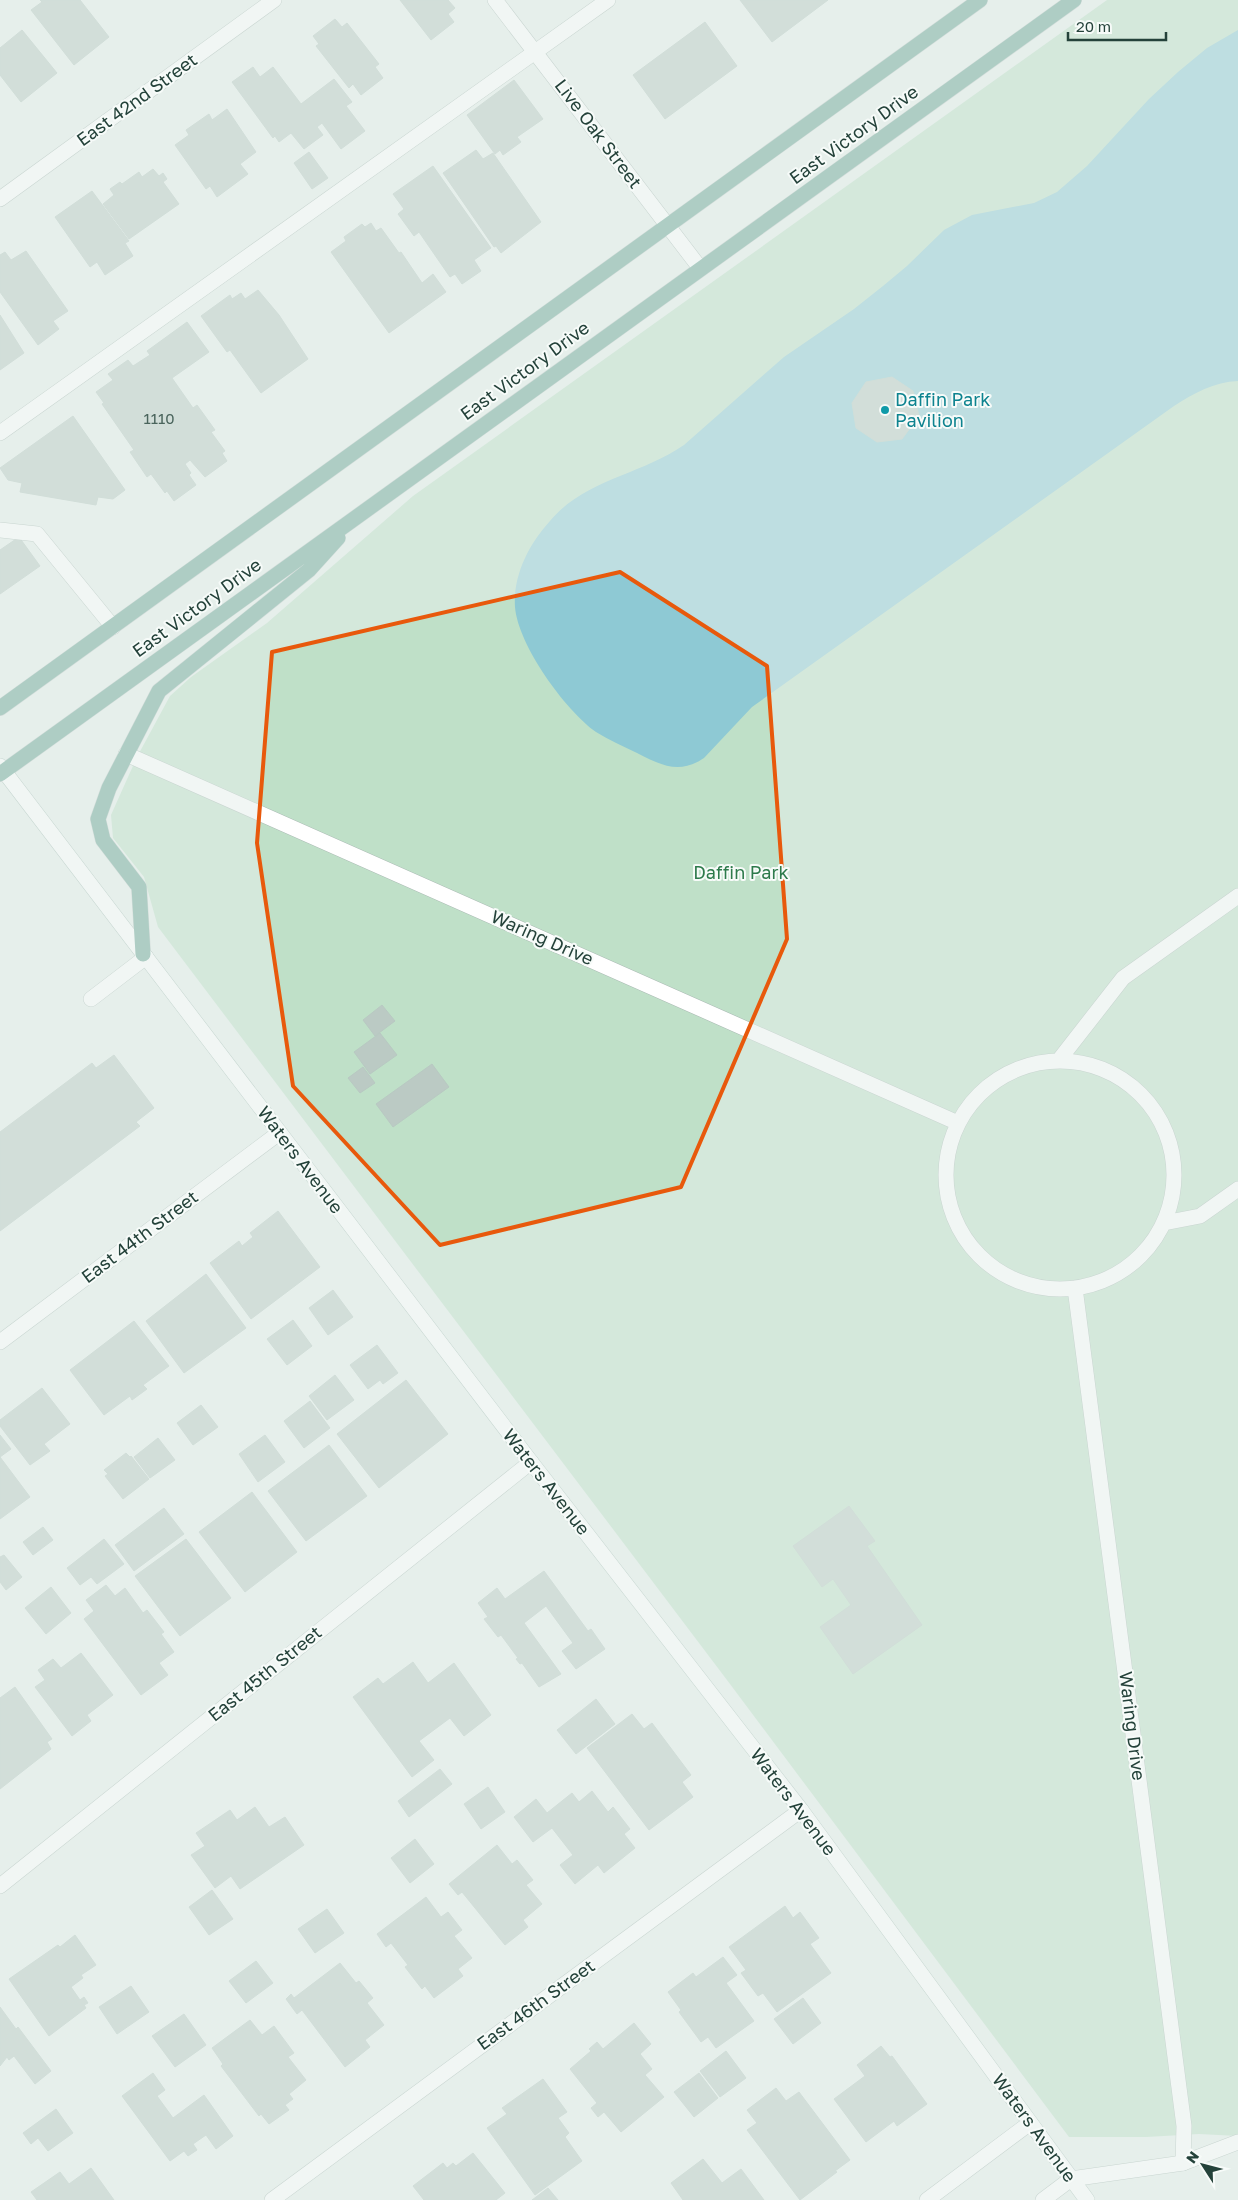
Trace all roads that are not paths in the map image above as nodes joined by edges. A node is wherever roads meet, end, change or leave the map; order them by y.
1 (274, 0) edge
2 (495, 0) edge
3 (608, 0) edge
4 (980, 0) edge
5 (1074, 0) edge
6 (536, 51) junction
7 (0, 199) edge
8 (668, 226) junction
9 (700, 268) junction
10 (0, 433) edge
11 (357, 516) junction
12 (0, 530) edge
13 (113, 627) junction
14 (0, 708) edge
15 (126, 754) junction
16 (1, 771) edge
17 (1238, 896) edge
18 (145, 956) junction
19 (91, 999) dead end
20 (1058, 1060) junction
21 (958, 1123) junction
22 (279, 1133) junction
23 (1238, 1189) edge
24 (1164, 1223) junction
25 (1075, 1288) junction
26 (0, 1342) edge
27 (531, 1462) junction
28 (801, 1810) junction
29 (0, 1886) edge
30 (1030, 2123) junction
31 (1238, 2142) edge
32 (1183, 2163) junction
33 (1071, 2179) junction
34 (272, 2200) edge
35 (928, 2200) edge
36 (1043, 2200) edge
37 (1087, 2200) edge

1 - 7 street, East 42nd Street
2 - 6 street, Live Oak Street
3 - 6 street
4 - 8 main road, East Victory Drive
5 - 9 main road, East Victory Drive
6 - 8 street, Live Oak Street
6 - 10 street
8 - 9 street, Live Oak Street
8 - 13 main road, East Victory Drive
9 - 11 main road, East Victory Drive
11 - 15 main road
11 - 16 main road, East Victory Drive
12 - 13 street
13 - 14 main road, East Victory Drive
15 - 18 main road
15 - 21 street, Waring Drive
16 - 18 street, Waters Avenue
17 - 20 street
18 - 19 street
18 - 22 street, Waters Avenue
20 - 21 street
20 - 24 street
21 - 25 street
22 - 26 street, East 44th Street
22 - 27 street, Waters Avenue
23 - 24 street
24 - 25 street
25 - 32 street, Waring Drive
27 - 28 street, Waters Avenue
27 - 29 street, East 45th Street
28 - 30 street, Waters Avenue
28 - 34 street, East 46th Street
30 - 33 street, Waters Avenue
30 - 35 street
31 - 32 street
32 - 33 street
33 - 36 street
33 - 37 street, Waters Avenue

